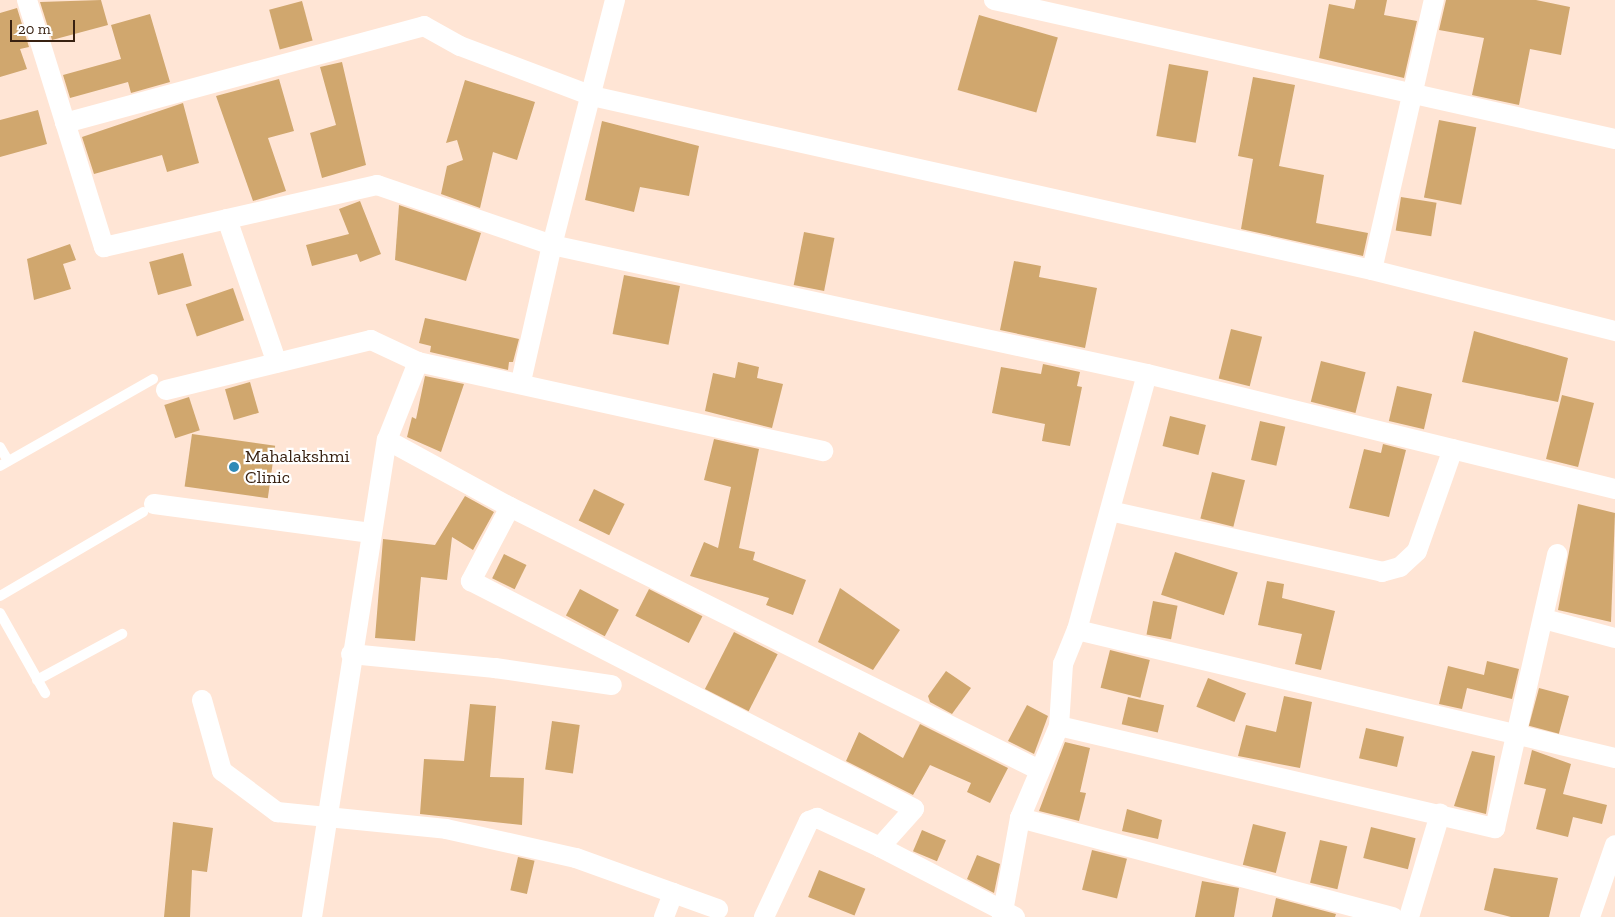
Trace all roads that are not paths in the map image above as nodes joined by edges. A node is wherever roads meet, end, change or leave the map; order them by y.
1 (27, 0) edge
2 (615, 0) edge
3 (994, 0) edge
4 (1434, 0) edge
5 (1412, 91) junction
6 (592, 96) junction
7 (65, 123) junction
8 (1615, 139) edge
9 (227, 219) junction
10 (552, 245) junction
11 (1372, 270) junction
12 (1615, 331) edge
13 (418, 362) junction
14 (276, 363) junction
15 (1147, 374) junction
16 (521, 382) junction
17 (160, 384) joint
18 (387, 440) junction
19 (0, 447) edge
20 (1453, 449) junction
21 (823, 451) dead end
22 (4, 463) edge
23 (1615, 489) edge
24 (510, 507) junction
25 (149, 508) joint
26 (1110, 511) junction
27 (371, 533) junction
28 (1557, 554) dead end
29 (0, 596) edge
30 (0, 613) edge
31 (1544, 619) junction
32 (1077, 630) junction
33 (122, 634) dead end
34 (1615, 638) edge
35 (352, 654) junction
36 (37, 680) junction
37 (612, 686) dead end
38 (45, 694) dead end
39 (202, 700) dead end
40 (1059, 726) junction
41 (1517, 738) junction
42 (1615, 758) edge
43 (1039, 770) junction
44 (1440, 814) junction
45 (1020, 818) junction
46 (326, 820) junction
47 (1615, 845) edge
48 (880, 847) junction
49 (673, 893) junction
50 (718, 909) dead end
51 (1007, 916) edge
52 (312, 917) edge
53 (664, 917) edge
54 (764, 917) edge
55 (1393, 917) edge
56 (1410, 917) edge
57 (1590, 917) edge

1 - 7 street
2 - 6 street
3 - 5 street
4 - 5 street
5 - 8 street
5 - 11 street
6 - 7 street
6 - 10 street
6 - 11 street
7 - 9 street
9 - 10 street
9 - 14 street
10 - 15 street
10 - 16 street
11 - 12 street
13 - 14 street
13 - 16 street
13 - 18 street
14 - 17 street
15 - 20 street
15 - 26 street
16 - 21 street
17 - 22 lane
18 - 24 street
18 - 27 street
19 - 22 lane
20 - 23 street
20 - 26 street
24 - 43 street
24 - 48 street
25 - 27 street
25 - 29 lane
26 - 32 street
27 - 35 street
28 - 31 street
30 - 36 lane
31 - 34 street
31 - 41 street
32 - 40 street
32 - 41 street
33 - 36 lane
35 - 37 street
35 - 46 street
36 - 38 lane
39 - 46 street
40 - 43 street
40 - 44 street
41 - 42 street
41 - 44 street
43 - 45 street
44 - 56 street
45 - 51 street
45 - 55 street
46 - 49 street
46 - 52 street
47 - 57 street
48 - 51 street
48 - 54 street
49 - 50 street
49 - 53 street

